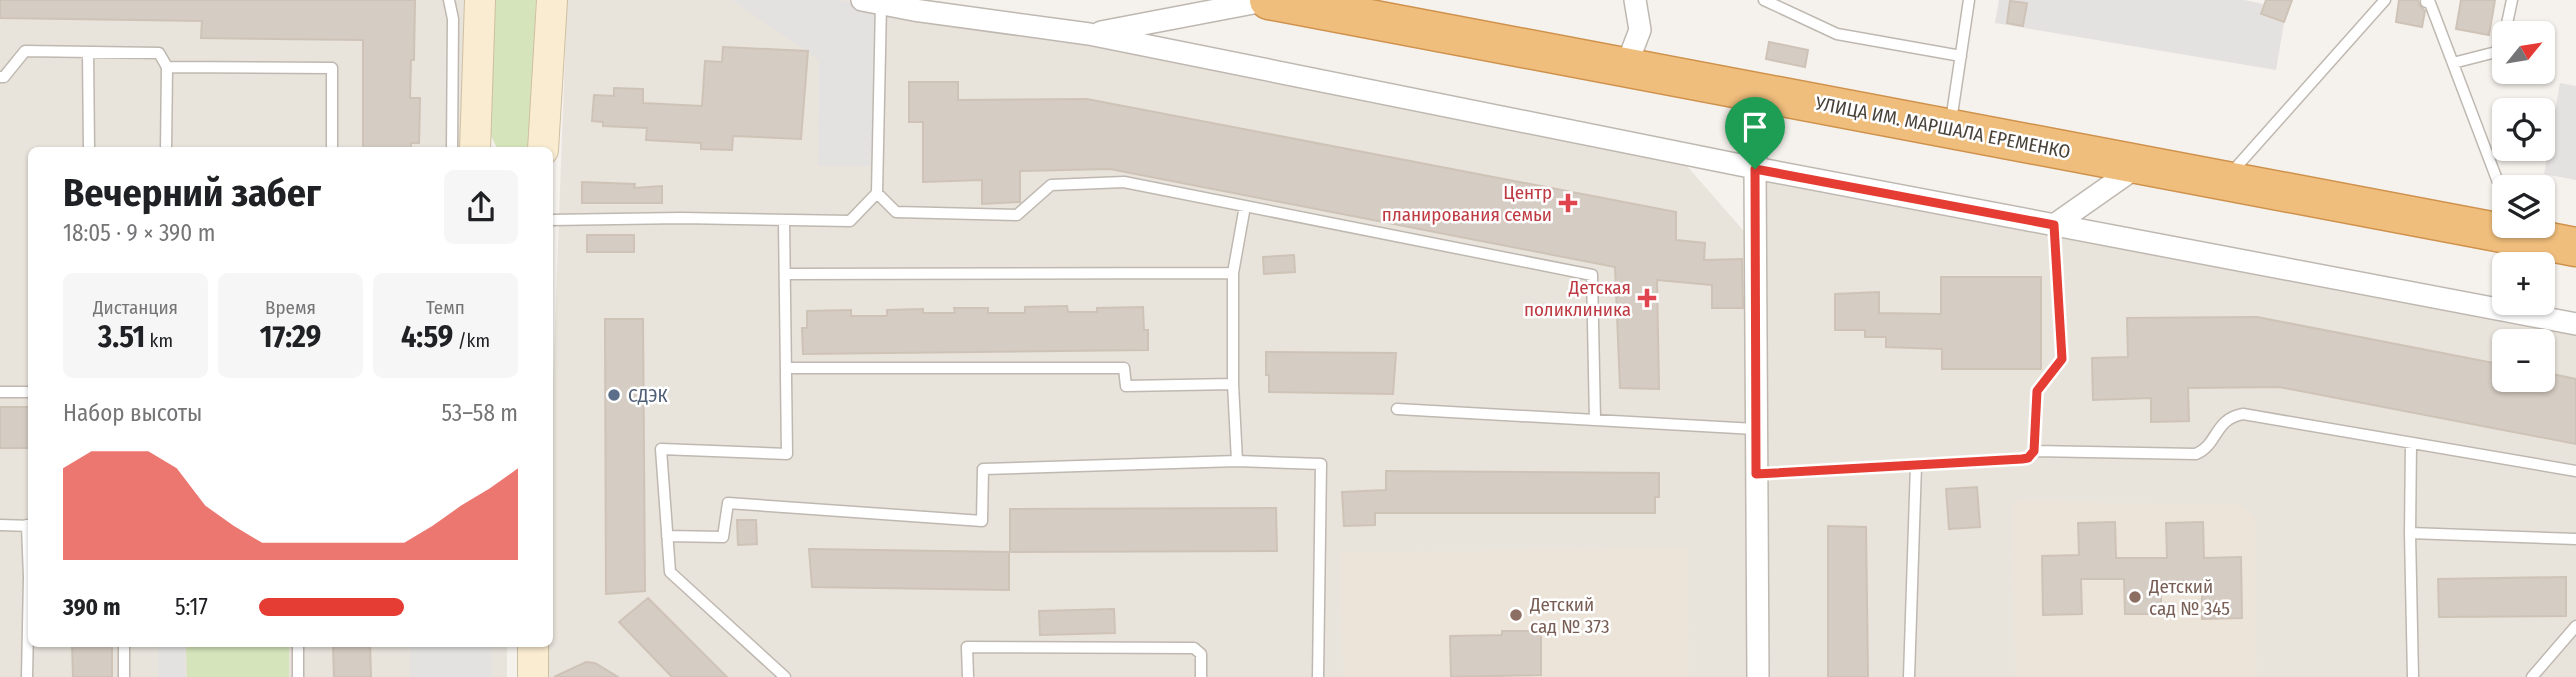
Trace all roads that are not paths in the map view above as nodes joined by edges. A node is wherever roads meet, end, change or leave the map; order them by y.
1 (449, 0) edge
2 (480, 0) edge
3 (552, 0) edge
4 (1269, 0) edge
5 (1635, 0) edge
6 (1764, 0) edge
7 (1969, 0) edge
8 (2385, 0) edge
9 (2512, 0) edge
10 (872, 2) edge
11 (2426, 2) dead end
12 (909, 5) edge
13 (1350, 7) edge
14 (2508, 21) edge
15 (1089, 34) junction
16 (88, 52) junction
17 (2492, 53) edge
18 (1961, 56) junction
19 (2453, 63) junction
20 (167, 67) junction
21 (1625, 69) junction
22 (0, 77) edge
23 (1760, 92) junction
24 (1951, 127) junction
25 (89, 147) edge
26 (166, 147) edge
27 (332, 147) edge
28 (452, 147) edge
29 (475, 147) edge
30 (543, 147) edge
31 (2141, 164) junction
32 (1755, 169) junction
33 (2495, 175) edge
34 (2225, 180) junction
35 (877, 193) junction
36 (1245, 206) junction
37 (553, 220) edge
38 (784, 220) junction
39 (2054, 225) junction
40 (2492, 227) edge
41 (2543, 238) edge
42 (2576, 247) edge
43 (1233, 273) junction
44 (785, 274) junction
45 (2576, 324) edge
46 (786, 368) junction
47 (1233, 384) junction
48 (0, 392) edge
49 (28, 392) edge
50 (1397, 409) dead end
51 (1595, 420) junction
52 (1755, 429) junction
53 (2412, 443) junction
54 (2034, 451) junction
55 (1237, 461) junction
56 (1916, 465) junction
57 (2576, 471) edge
58 (1756, 474) junction
59 (0, 525) edge
60 (28, 526) edge
61 (2410, 533) junction
62 (667, 536) junction
63 (2576, 539) edge
64 (2576, 626) edge
65 (28, 644) edge
66 (124, 647) edge
67 (298, 647) edge
68 (533, 647) edge
69 (2536, 674) edge
70 (27, 677) edge
71 (124, 677) edge
72 (298, 677) edge
73 (533, 677) edge
74 (785, 677) edge
75 (968, 677) edge
76 (1201, 677) edge
77 (1318, 677) edge
78 (1758, 677) edge
79 (1909, 677) edge
80 (2413, 677) edge

1 - 28 lane
2 - 29 main road
3 - 30 main road
4 - 13 highway, УЛИЦА ИМ. МАРШАЛА ЕРЕМЕНКО
4 - 15 street
5 - 21 street
6 - 18 lane
7 - 18 lane
8 - 34 lane
9 - 14 lane
10 - 12 street
10 - 35 lane
11 - 19 lane
12 - 15 street
13 - 21 highway, УЛИЦА ИМ. МАРШАЛА ЕРЕМЕНКО
15 - 32 street
16 - 20 lane
16 - 22 lane
16 - 25 lane
17 - 19 lane
18 - 24 lane
19 - 33 lane
20 - 26 lane
20 - 27 lane
21 - 23 highway, УЛИЦА ИМ. МАРШАЛА ЕРЕМЕНКО
23 - 24 highway, УЛИЦА ИМ. МАРШАЛА ЕРЕМЕНКО
23 - 32 street
24 - 31 highway, УЛИЦА ИМ. МАРШАЛА ЕРЕМЕНКО
31 - 34 highway, УЛИЦА ИМ. МАРШАЛА ЕРЕМЕНКО
31 - 39 street
32 - 39 street
32 - 52 street
34 - 40 highway, УЛИЦА ИМ. МАРШАЛА ЕРЕМЕНКО
35 - 36 lane
35 - 38 lane
36 - 43 lane
36 - 51 lane
37 - 38 lane
38 - 44 lane
39 - 45 street
39 - 54 lane
41 - 42 highway, УЛИЦА ИМ. МАРШАЛА ЕРЕМЕНКО
43 - 44 lane
43 - 47 lane
44 - 46 lane
46 - 47 lane
46 - 62 lane
47 - 55 lane
48 - 49 lane
50 - 51 lane
51 - 52 lane
52 - 58 street
53 - 54 lane
53 - 57 lane
53 - 61 lane
54 - 56 lane
55 - 62 lane
55 - 77 lane
56 - 58 lane
56 - 79 lane
58 - 78 street
59 - 60 lane
61 - 63 lane
61 - 80 lane
62 - 74 lane
64 - 69 lane
65 - 70 lane
66 - 71 lane
67 - 72 lane
68 - 73 main road
75 - 76 lane

